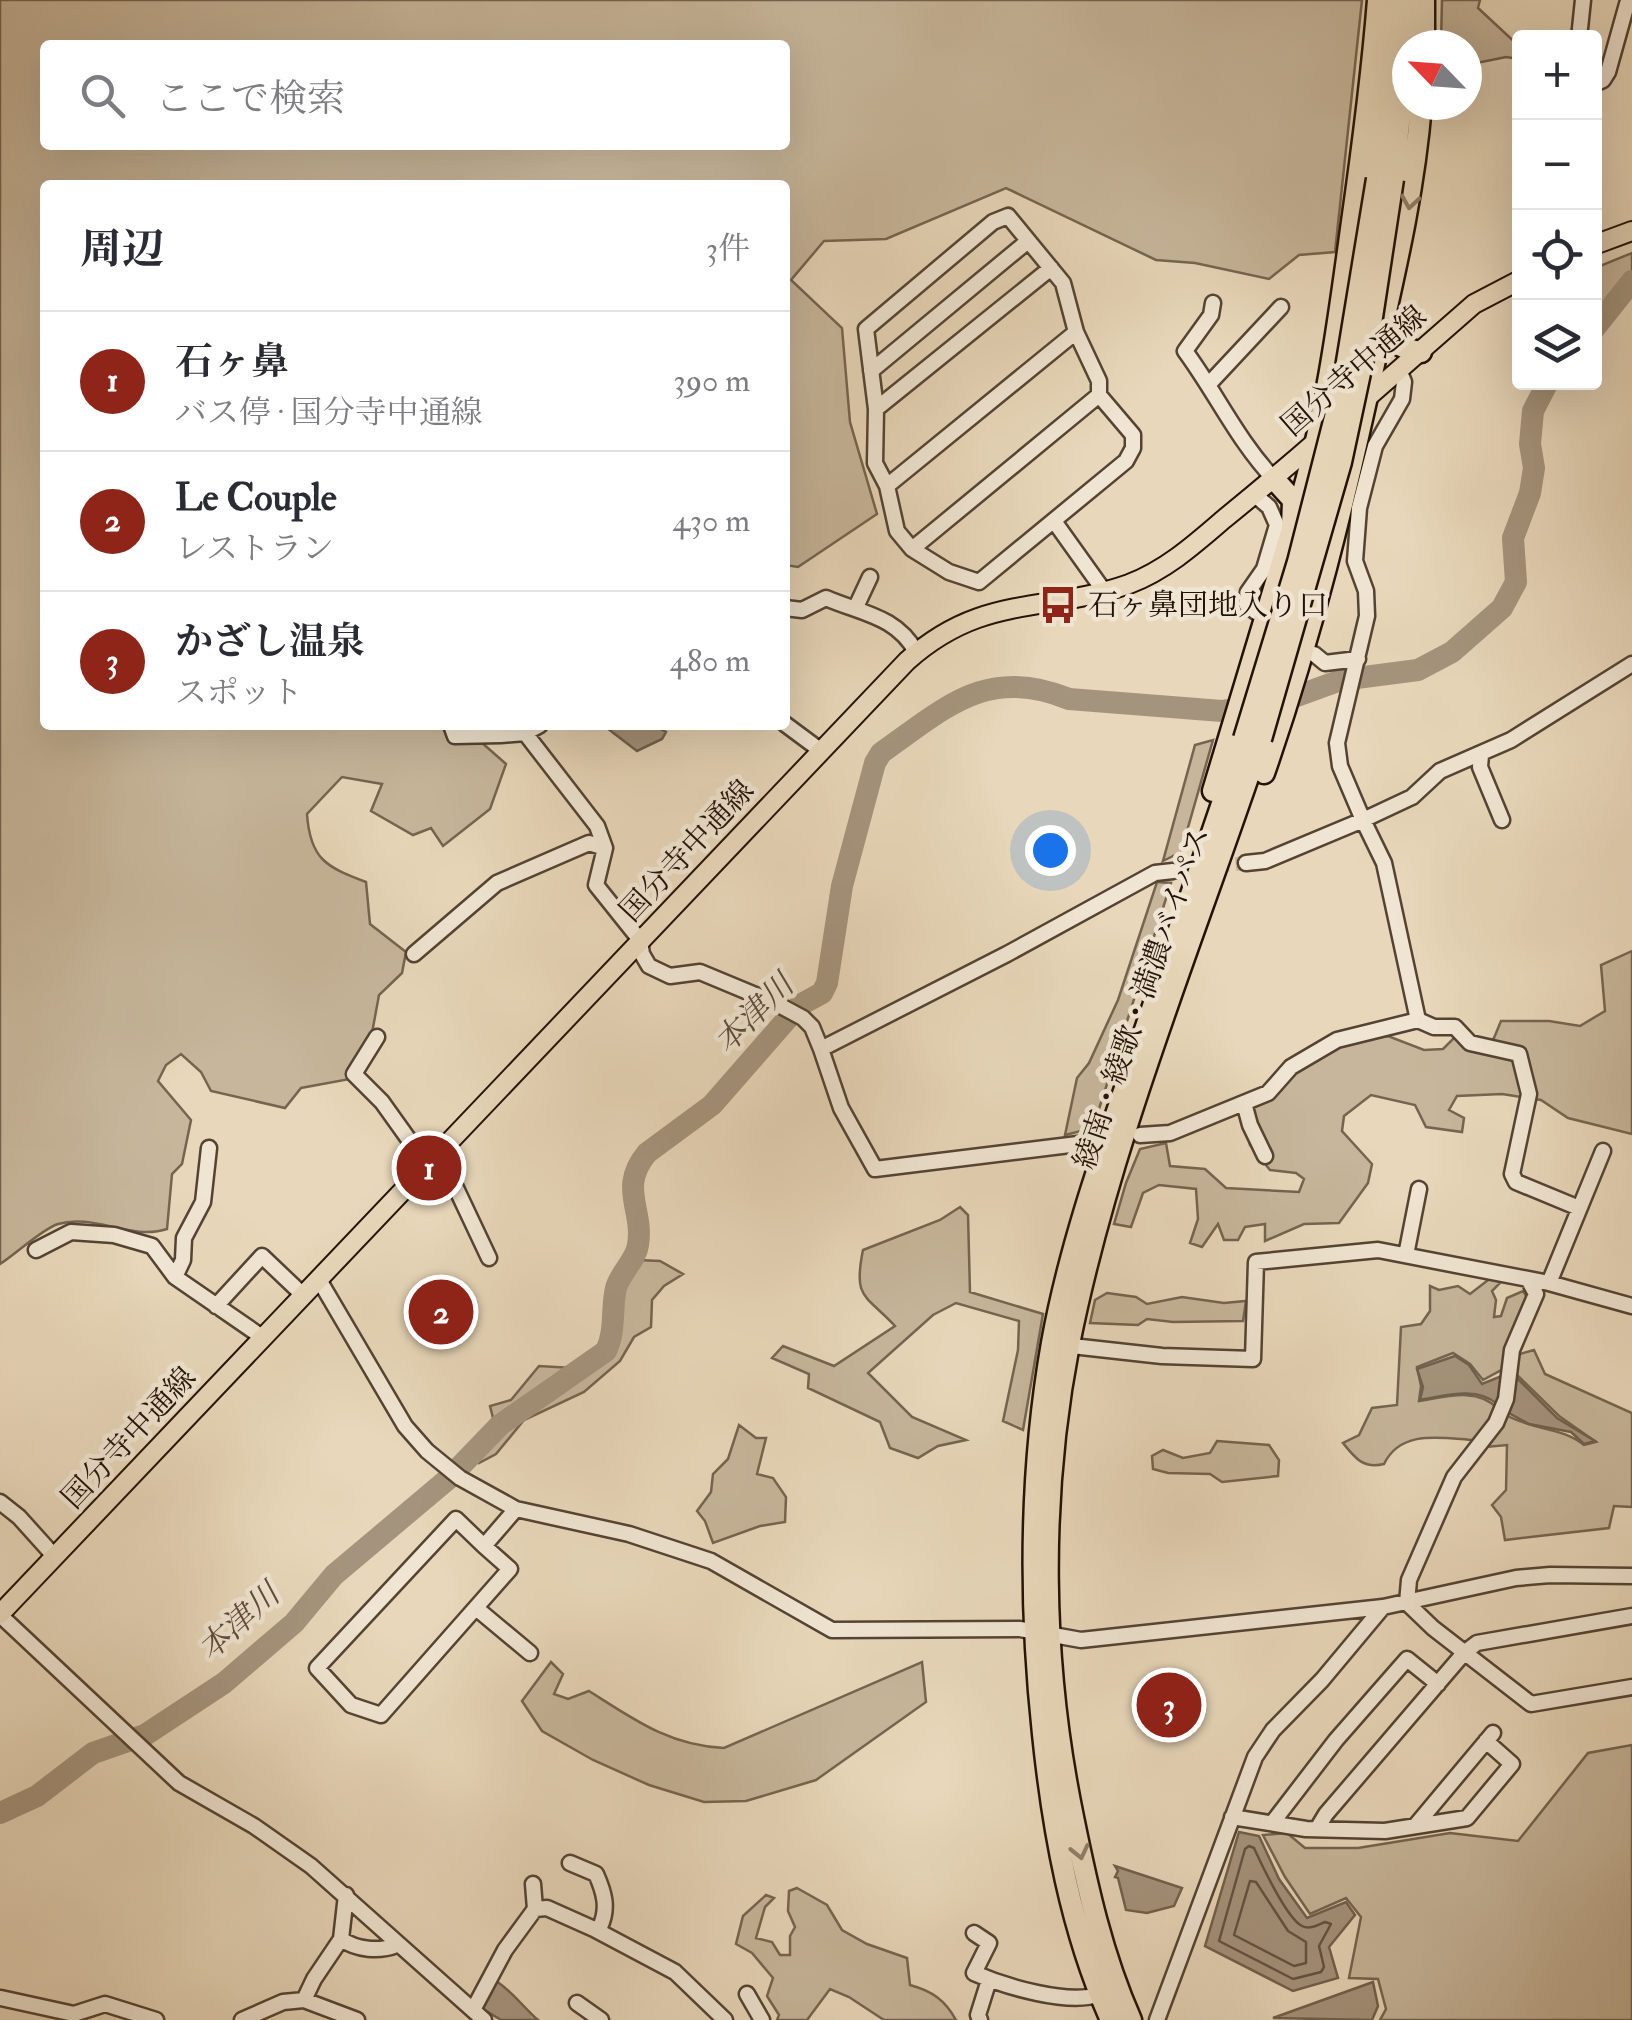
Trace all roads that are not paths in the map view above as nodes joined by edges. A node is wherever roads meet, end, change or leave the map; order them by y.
1 (1378, 0) edge
2 (1391, 0) edge
3 (1408, 0) edge
4 (1424, 0) edge
5 (1582, 0) edge
6 (1632, 4) edge
7 (1424, 30) edge
8 (1580, 30) edge
9 (1602, 80) edge
10 (1418, 120) edge
11 (1385, 179) junction
12 (1632, 231) edge
13 (1028, 241) junction
14 (1602, 242) edge
15 (1051, 268) junction
16 (1512, 284) edge
17 (1214, 304) dead end
18 (1281, 308) dead end
19 (1384, 322) junction
20 (1076, 332) junction
21 (1421, 352) junction
22 (1399, 370) junction
23 (872, 371) junction
24 (1210, 384) junction
25 (1099, 395) junction
26 (1368, 397) junction
27 (876, 409) junction
28 (1316, 442) junction
29 (1274, 479) junction
30 (887, 486) junction
31 (1254, 494) junction
32 (1054, 521) junction
33 (1292, 529) junction
34 (912, 549) junction
35 (870, 576) dead end
36 (1104, 591) junction
37 (856, 607) junction
38 (790, 609) edge
39 (1256, 612) dead end
40 (916, 652) junction
41 (1307, 660) junction
42 (1357, 662) junction
43 (1632, 664) edge
44 (790, 728) edge
45 (453, 730) edge
46 (498, 730) edge
47 (531, 730) edge
48 (525, 733) junction
49 (1252, 739) junction
50 (820, 750) junction
51 (1481, 755) junction
52 (1363, 820) junction
53 (1502, 820) dead end
54 (604, 848) junction
55 (1246, 863) tunnel mouth
56 (1172, 871) tunnel mouth
57 (640, 940) junction
58 (414, 954) dead end
59 (1418, 1020) junction
60 (1152, 1030) junction
61 (378, 1037) dead end
62 (821, 1049) junction
63 (1244, 1104) junction
64 (1140, 1136) dead end
65 (1086, 1144) dead end
66 (209, 1148) dead end
67 (1603, 1152) dead end
68 (1265, 1156) dead end
69 (433, 1159) junction
70 (1419, 1189) dead end
71 (1579, 1208) junction
72 (36, 1250) dead end
73 (1406, 1254) junction
74 (489, 1258) dead end
75 (175, 1277) junction
76 (318, 1278) junction
77 (1528, 1279) junction
78 (1549, 1283) junction
79 (302, 1295) junction
80 (216, 1306) junction
81 (1632, 1306) edge
82 (262, 1337) junction
83 (1061, 1344) junction
84 (0, 1502) edge
85 (516, 1509) junction
86 (484, 1546) junction
87 (55, 1556) junction
88 (1632, 1576) edge
89 (1406, 1603) junction
90 (1382, 1607) junction
91 (476, 1608) junction
92 (0, 1614) edge
93 (1632, 1616) edge
94 (1041, 1634) junction
95 (530, 1653) dead end
96 (1464, 1653) junction
97 (1438, 1684) junction
98 (1632, 1687) edge
99 (1232, 1817) junction
100 (1272, 1822) junction
101 (1416, 1825) junction
102 (1317, 1829) junction
103 (570, 1863) dead end
104 (534, 1884) dead end
105 (346, 1896) junction
106 (536, 1908) junction
107 (594, 1930) junction
108 (974, 1934) dead end
109 (341, 1939) junction
110 (397, 1944) junction
111 (989, 1980) junction
112 (748, 1994) dead end
113 (1100, 1994) junction
114 (1, 1998) edge
115 (304, 2000) junction
116 (577, 2003) dead end
117 (478, 2015) edge
118 (156, 2020) edge
119 (242, 2020) edge
120 (357, 2020) edge
121 (601, 2020) edge
122 (726, 2020) edge
123 (762, 2020) edge
124 (980, 2020) edge
125 (1110, 2020) edge
126 (1131, 2020) edge
127 (1158, 2020) edge

1 - 28 highway
2 - 11 highway, 綾南・綾歌・満濃バイパス
3 - 11 highway, 綾南・綾歌・満濃バイパス
4 - 7 highway
5 - 8 street
6 - 9 street
10 -> 19 highway
11 - 49 highway, 綾南・綾歌・満濃バイパス, bridge
12 - 14 main road
13 - 15 street
13 - 23 street
13 - 23 street
15 - 20 street
15 - 27 street
16 - 21 main road, 国分寺中通線
17 - 24 street
18 - 24 street
19 - 21 highway
19 - 26 highway
20 - 25 street
20 - 30 street
21 - 22 main road, 国分寺中通線
22 - 26 main road, 国分寺中通線
22 - 42 street
23 - 27 street
24 - 29 street
25 - 32 street
25 - 34 street
26 - 28 main road, 国分寺中通線
26 - 41 highway
27 - 30 street
28 - 29 main road, 国分寺中通線
28 - 33 highway
29 - 31 main road, 国分寺中通線
29 - 33 highway
30 - 34 street
31 - 36 main road, 国分寺中通線
31 - 39 street
32 - 34 street
32 - 36 street
33 - 49 highway
35 - 37 street
36 - 40 main road, 国分寺中通線
37 - 38 street
37 - 40 street
40 - 50 main road, 国分寺中通線
41 - 42 street
41 - 49 highway
42 - 52 street
43 - 51 street
44 - 50 street
45 - 46 street
46 - 48 street
47 - 48 street
48 - 54 street
49 - 60 highway, 綾南・綾歌・満濃バイパス
49 - 60 highway
50 - 57 main road, 国分寺中通線
51 - 52 street
51 - 53 street
52 - 55 street
52 - 59 street
54 - 57 street
54 - 58 street
56 - 62 street
57 - 62 street
57 - 69 main road, 国分寺中通線
59 - 63 street
59 - 71 street
60 - 83 highway, 綾南・綾歌・満濃バイパス
61 - 69 street
62 - 65 street
63 - 64 street
63 - 68 street
66 - 75 street
67 - 71 street
69 - 74 street
69 - 76 main road, 国分寺中通線
70 - 73 street
71 - 78 street
72 - 75 street
73 - 77 street
73 - 83 street
75 - 80 street
76 - 79 main road, 国分寺中通線
76 - 85 street
77 - 78 street
77 - 89 street
78 - 81 street
79 - 80 street
79 - 82 main road, 国分寺中通線
80 - 82 street
82 - 87 main road, 国分寺中通線
83 - 94 highway, 綾南・綾歌・満濃バイパス
84 - 87 street
85 - 86 street
85 - 94 street
86 - 91 street
86 - 91 street
87 - 92 main road, 国分寺中通線
88 - 89 street
89 - 90 street
89 - 96 street
90 - 94 street
90 - 99 street
91 - 95 street
92 - 105 street
93 - 96 street
94 - 113 highway, 綾南・綾歌・満濃バイパス
94 -> 126 highway, 綾南・綾歌・満濃バイパス
96 - 97 street
96 - 98 street
97 - 100 street
97 - 102 street
99 - 100 street
99 - 127 street
100 - 102 street
101 - 101 street
101 - 102 street
103 - 107 street
104 - 106 street
105 - 109 street
105 - 110 street
106 - 107 street
106 - 117 street
107 - 122 street
108 - 111 street
109 - 110 street
109 - 115 street
110 - 117 street
111 - 113 street
111 - 124 street
112 - 123 street
113 - 125 highway, 綾南・綾歌・満濃バイパス
114 - 118 street
115 - 119 street
115 - 120 street
116 - 121 street

